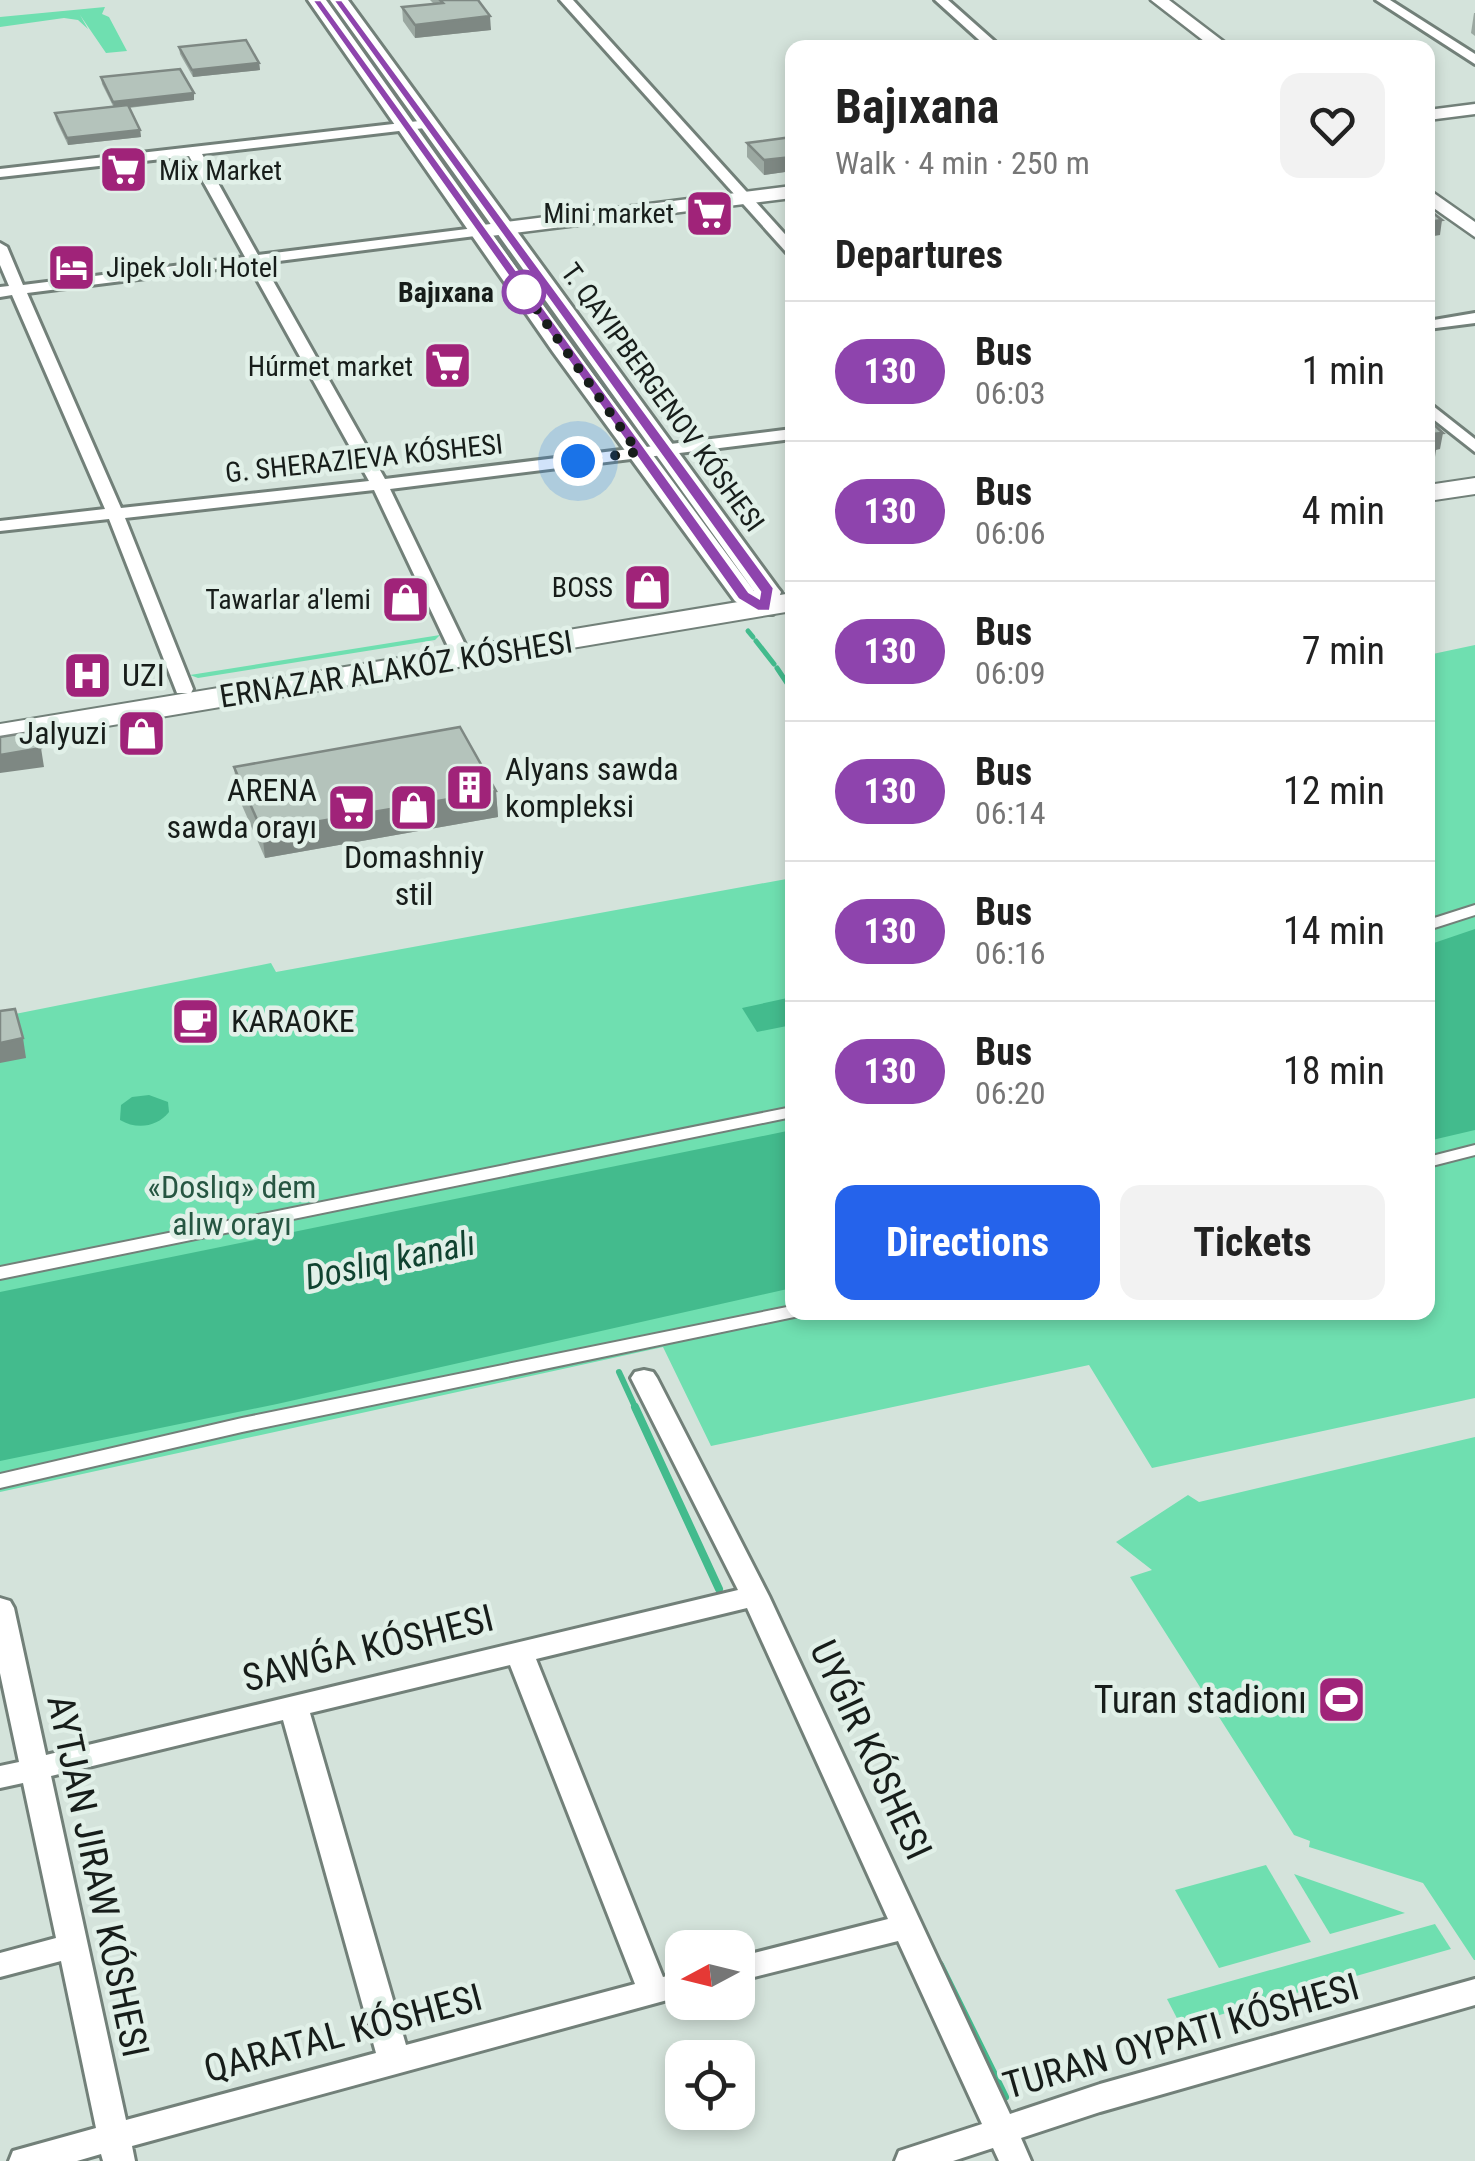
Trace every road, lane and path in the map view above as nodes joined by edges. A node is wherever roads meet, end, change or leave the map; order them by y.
1 (317, 0) edge
2 (338, 0) edge
3 (566, 0) edge
4 (940, 0) edge
5 (1159, 0) edge
6 (1382, 0) edge
7 (987, 40) edge
8 (1213, 40) edge
9 (1475, 60) edge
10 (1475, 109) edge
11 (1435, 114) edge
12 (416, 123) junction
13 (193, 151) junction
14 (0, 171) edge
15 (785, 193) edge
16 (744, 198) junction
17 (1435, 200) edge
18 (493, 230) junction
19 (1475, 230) edge
20 (785, 242) edge
21 (0, 247) edge
22 (254, 260) junction
23 (8, 291) edge
24 (1475, 318) edge
25 (1435, 324) edge
26 (1435, 413) edge
27 (785, 435) edge
28 (1475, 447) edge
29 (650, 450) junction
30 (380, 486) junction
31 (1475, 488) edge
32 (1435, 492) edge
33 (1475, 502) edge
34 (1435, 505) edge
35 (112, 512) junction
36 (0, 526) edge
37 (764, 591) edge
38 (459, 651) junction
39 (184, 689) junction
40 (0, 719) edge
41 (0, 734) edge
42 (1475, 910) edge
43 (1435, 923) edge
44 (785, 1113) edge
45 (1475, 1150) edge
46 (1435, 1160) edge
47 (0, 1273) edge
48 (785, 1313) edge
49 (644, 1378) dead end
50 (0, 1481) edge
51 (755, 1596) junction
52 (0, 1608) edge
53 (519, 1652) junction
54 (294, 1707) junction
55 (34, 1768) junction
56 (0, 1776) edge
57 (908, 1926) junction
58 (71, 1946) junction
59 (0, 1965) edge
60 (755, 1966) edge
61 (665, 1980) edge
62 (665, 1988) edge
63 (1475, 1992) edge
64 (394, 2059) junction
65 (1000, 2131) junction
66 (117, 2149) edge
67 (25, 2161) edge
68 (911, 2161) edge
69 (1014, 2161) edge

1 - 12 main road
2 - 12 main road
3 - 16 street
4 - 7 street
5 - 8 street
6 - 9 street
10 - 11 street
12 - 13 street
12 - 14 street
12 - 18 main road
13 - 14 street
13 - 22 street
15 - 16 street
16 - 18 street
16 - 20 street
17 - 19 street
18 - 22 street
18 - 29 main road
21 - 23 street
22 - 23 street
22 - 30 street
23 - 35 street
24 - 25 street
26 - 28 street
27 - 29 street, G. SHERAZIEVA KÓSHESI
29 - 30 street, G. SHERAZIEVA KÓSHESI
29 - 37 main road
30 - 35 street, G. SHERAZIEVA KÓSHESI
30 - 38 street
31 - 32 main road
33 - 34 main road
35 - 36 street, G. SHERAZIEVA KÓSHESI
35 - 39 street
37 - 38 main road, ERNAZAR ALAKÓZ KÓSHESI
38 - 39 main road, ERNAZAR ALAKÓZ KÓSHESI
38 - 41 main road, ERNAZAR ALAKÓZ KÓSHESI
39 - 40 main road, ERNAZAR ALAKÓZ KÓSHESI
42 - 43 street
44 - 47 street
45 - 46 street
48 - 50 street
49 - 51 street
51 - 53 street, SAWǴA KÓSHESI
51 - 57 street
52 - 55 street
53 - 54 street, SAWǴA KÓSHESI
53 - 61 street
54 - 55 street, SAWǴA KÓSHESI
54 - 64 street
55 - 56 street, SAWǴA KÓSHESI
55 - 58 street
57 - 60 street
57 - 65 street
58 - 59 street
58 - 66 street
62 - 64 street, QARATAL KÓSHESI
63 - 65 street
64 - 66 street, QARATAL KÓSHESI
65 - 68 street
65 - 69 street
66 - 67 street, QARATAL KÓSHESI

